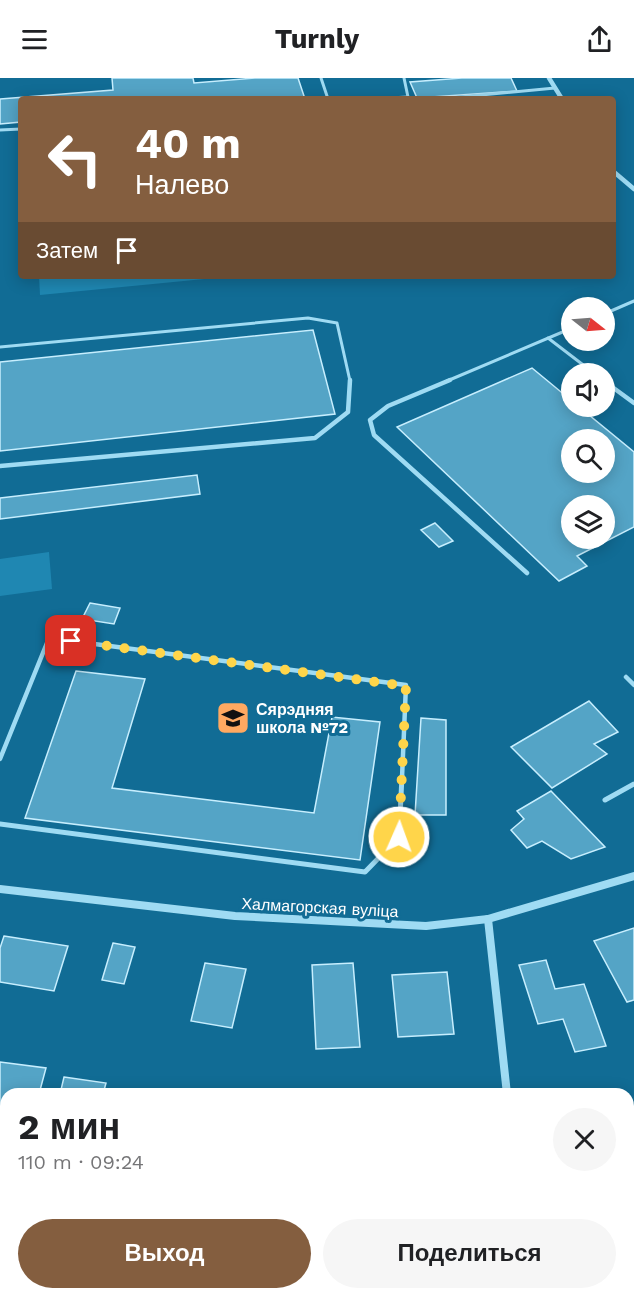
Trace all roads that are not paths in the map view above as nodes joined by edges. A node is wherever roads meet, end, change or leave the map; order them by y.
1 (321, 78) edge
2 (404, 78) edge
3 (549, 78) edge
4 (555, 88) junction
5 (327, 96) edge
6 (409, 96) edge
7 (470, 96) edge
8 (560, 96) edge
9 (18, 129) edge
10 (0, 130) edge
11 (616, 174) edge
12 (634, 189) edge
13 (634, 301) edge
14 (615, 309) edge
15 (561, 333) edge
16 (548, 338) junction
17 (0, 346) edge
18 (581, 363) edge
19 (615, 389) edge
20 (634, 403) edge
21 (0, 466) edge
22 (527, 573) dead end
23 (626, 677) dead end
24 (634, 685) edge
25 (0, 759) edge
26 (634, 784) edge
27 (605, 800) dead end
28 (0, 824) edge
29 (634, 876) edge
30 (0, 889) edge
31 (488, 920) junction
32 (506, 1088) edge

1 - 5 lane
2 - 6 lane
3 - 4 street
4 - 7 lane
4 - 8 street
9 - 10 lane
11 - 12 street
13 - 14 lane
15 - 16 lane
16 - 18 lane
16 - 22 lane
17 - 21 lane
19 - 20 lane
23 - 24 lane
25 - 28 lane
26 - 27 lane
29 - 31 street, Халмагорская вуліца
30 - 31 street, Халмагорская вуліца
31 - 32 street

